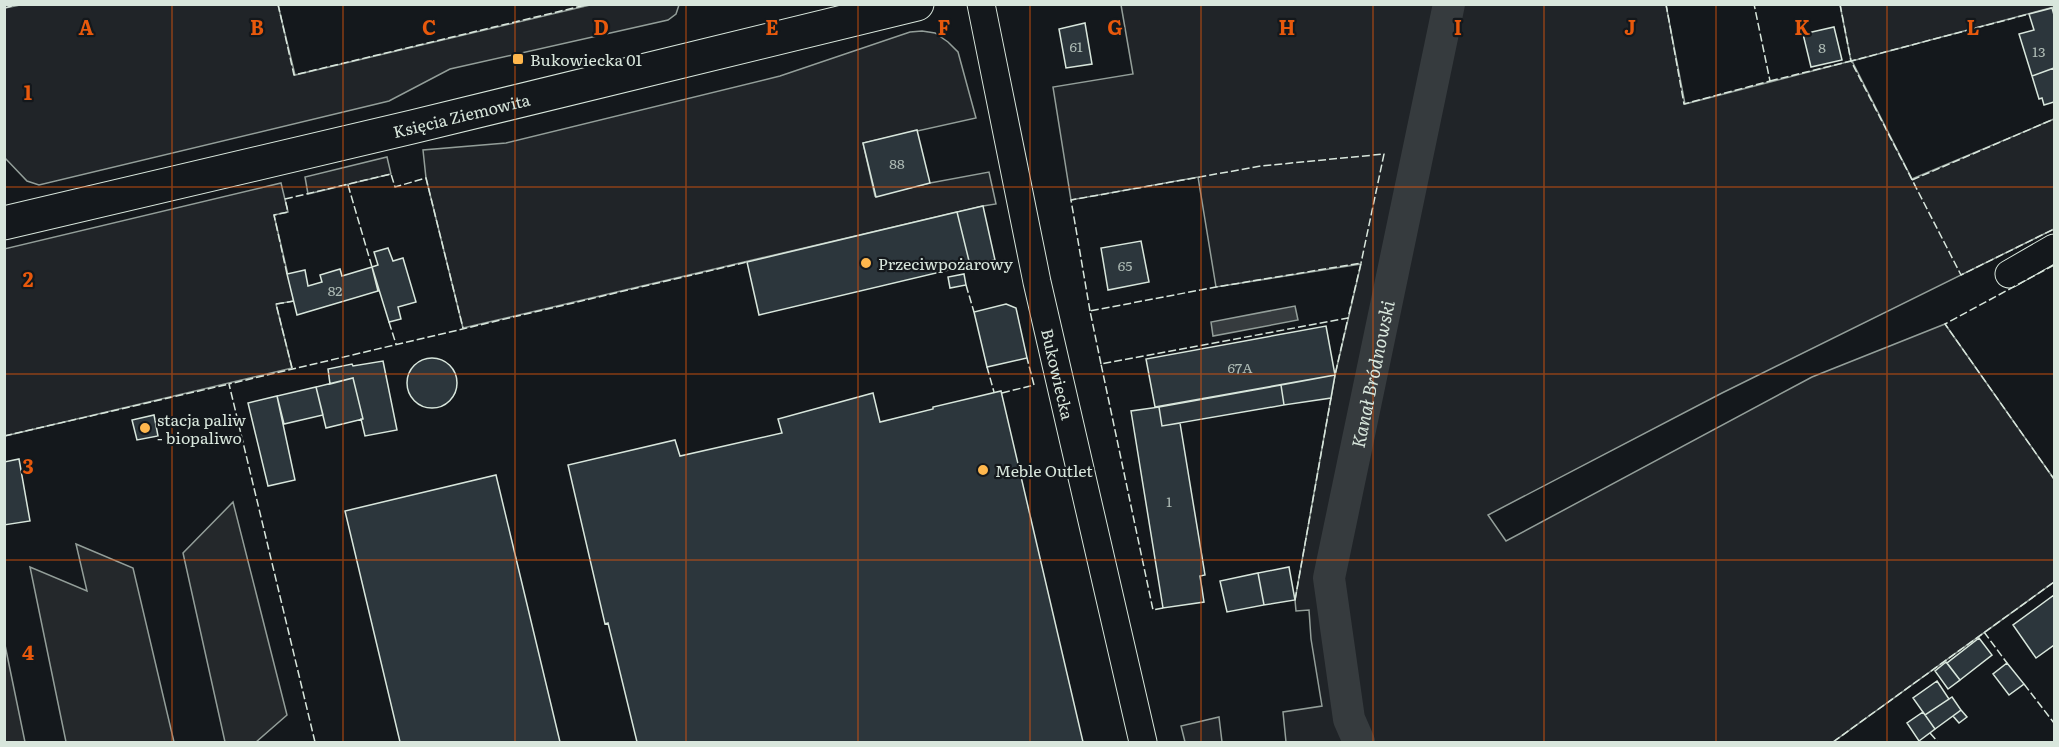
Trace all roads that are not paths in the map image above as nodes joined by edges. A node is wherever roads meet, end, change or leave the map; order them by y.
1 (918, 4) edge
2 (981, 4) edge
3 (4, 223) edge
4 (2055, 248) edge
5 (2009, 274) dead end
6 (1143, 742) edge

1 - 3 street, Księcia Ziemowita
2 - 6 street, Bukowiecka
4 - 5 street

